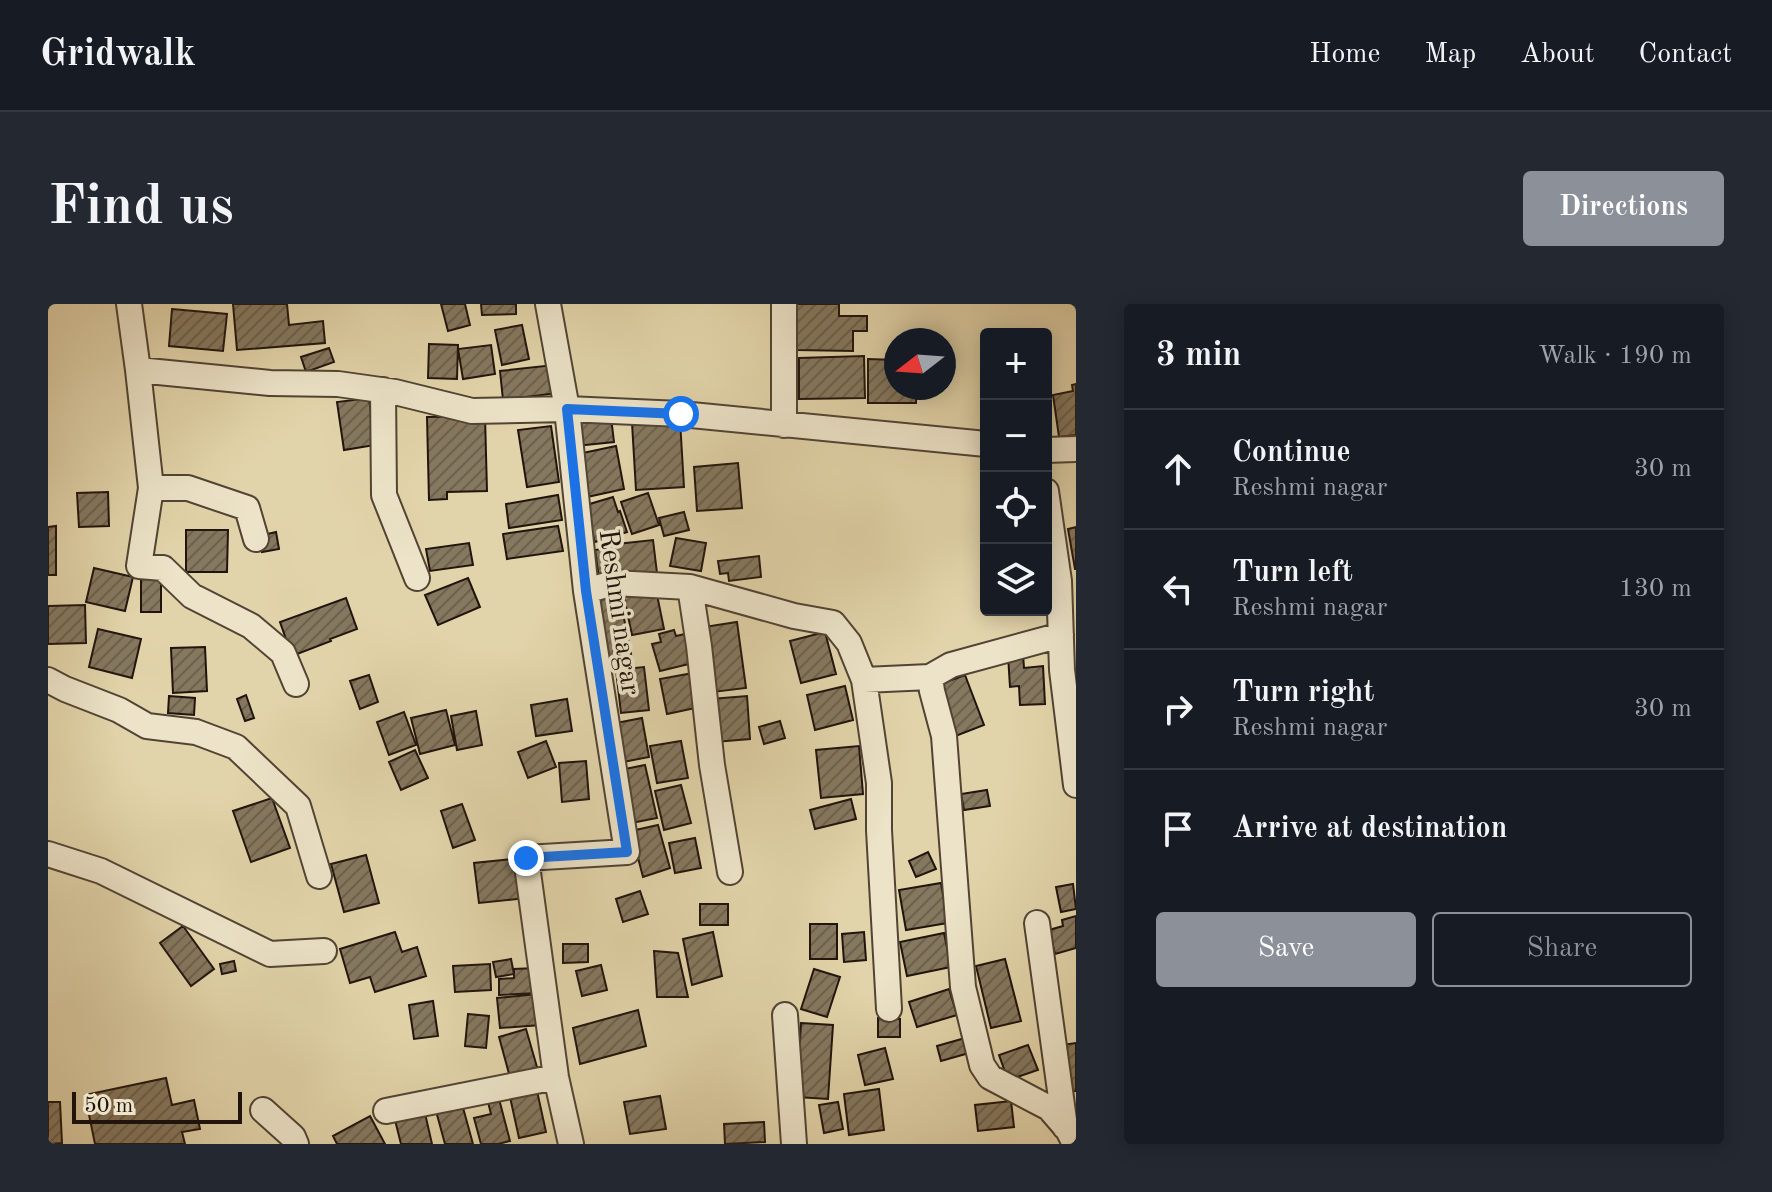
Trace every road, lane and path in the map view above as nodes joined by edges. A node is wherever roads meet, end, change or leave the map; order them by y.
1 (129, 304) edge
2 (548, 304) edge
3 (784, 304) edge
4 (138, 370) junction
5 (383, 390) junction
6 (567, 409) junction
7 (784, 425) junction
8 (980, 443) edge
9 (1076, 449) edge
10 (1052, 450) edge
11 (151, 488) junction
12 (1052, 515) edge
13 (256, 539) dead end
14 (417, 578) dead end
15 (1068, 580) edge
16 (690, 587) junction
17 (586, 591) junction
18 (1061, 635) junction
19 (930, 677) junction
20 (48, 680) edge
21 (864, 680) junction
22 (296, 684) dead end
23 (1076, 785) edge
24 (48, 854) edge
25 (730, 872) dead end
26 (319, 876) dead end
27 (1037, 923) dead end
28 (324, 951) dead end
29 (889, 1009) dead end
30 (785, 1015) dead end
31 (556, 1077) junction
32 (263, 1110) dead end
33 (386, 1111) dead end
34 (1070, 1136) edge
35 (296, 1144) edge
36 (571, 1144) edge
37 (794, 1144) edge

1 - 4 street
2 - 6 street, Reshmi nagar
3 - 7 street
4 - 5 street
4 - 11 street
5 - 6 street
5 - 14 street
6 - 7 street
6 - 17 street, Reshmi nagar
7 - 8 street
9 - 10 street
11 - 13 street
11 - 22 street
12 - 15 street
15 - 18 street
16 - 17 street
16 - 21 street
16 - 25 street
17 - 31 street, Reshmi nagar
18 - 19 street
18 - 23 street
19 - 21 street
19 - 34 street
20 - 26 street
21 - 29 street
24 - 28 street
27 - 34 street
30 - 37 street
31 - 33 street
31 - 36 street, Reshmi nagar
32 - 35 street

